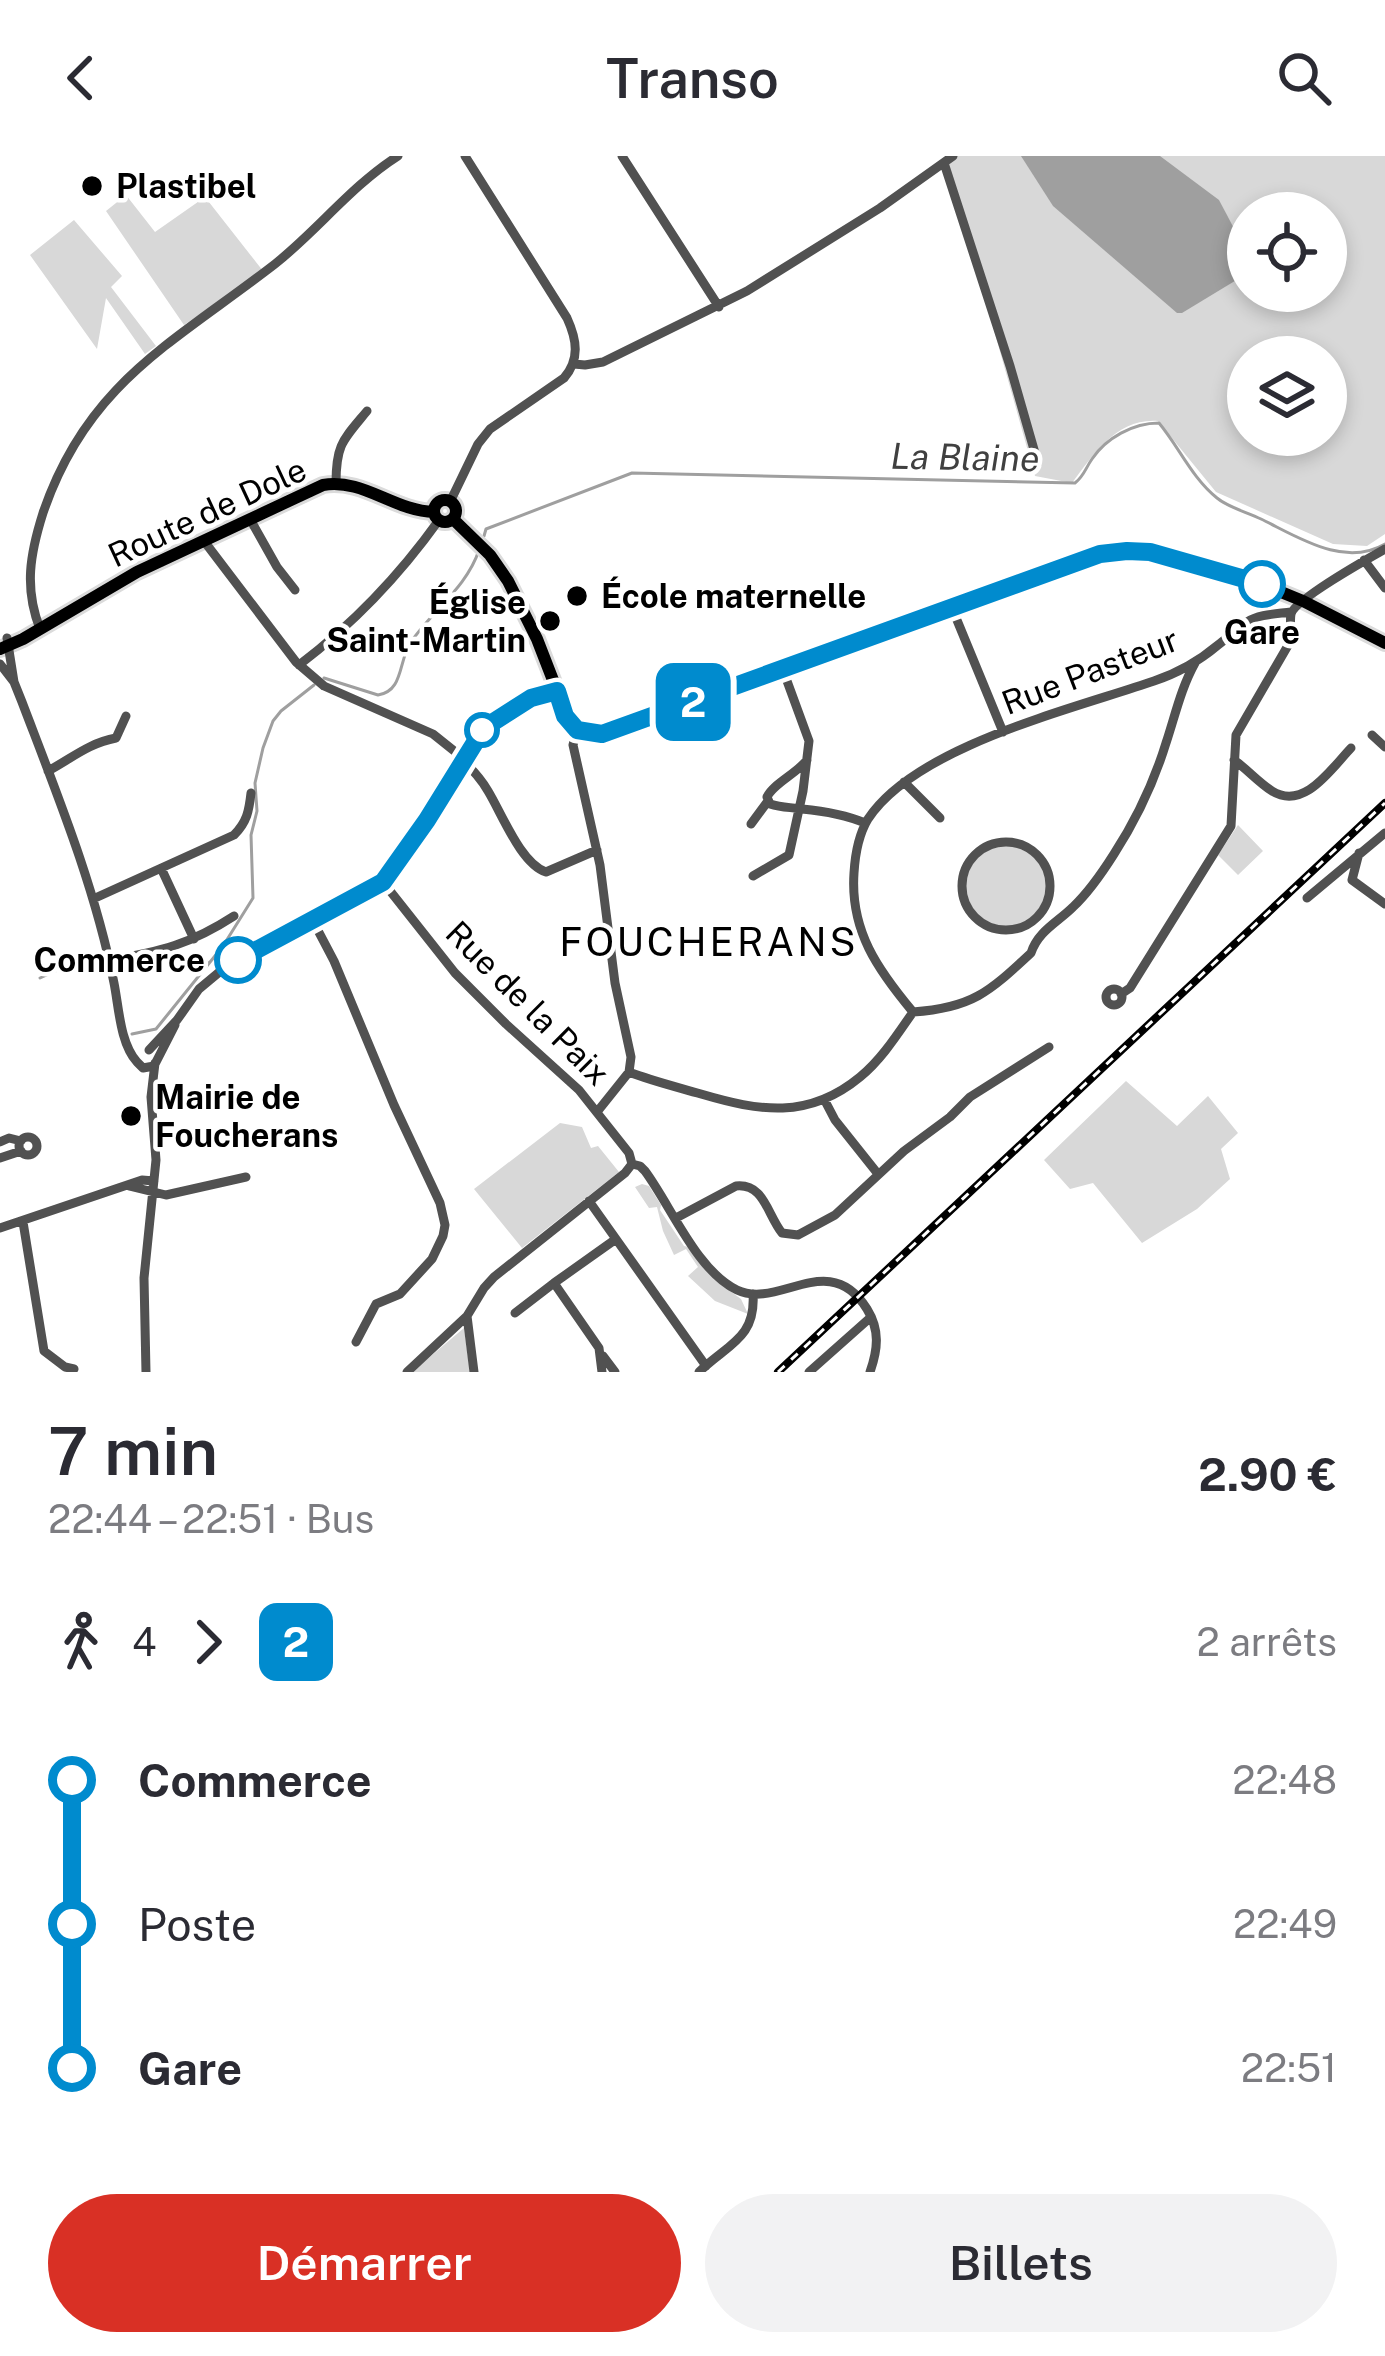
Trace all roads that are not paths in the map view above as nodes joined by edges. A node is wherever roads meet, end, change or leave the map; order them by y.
1 (398, 156) edge
2 (465, 156) edge
3 (622, 156) edge
4 (948, 159) edge
5 (719, 307) junction
6 (574, 364) junction
7 (367, 411) dead end
8 (1037, 460) dead end
9 (335, 483) junction
10 (450, 502) joint
11 (442, 517) junction
12 (250, 519) junction
13 (204, 541) junction
14 (1385, 549) edge
15 (1364, 560) junction
16 (1385, 588) edge
17 (295, 590) dead end
18 (1304, 601) junction
19 (952, 608) junction
20 (1291, 612) junction
21 (38, 625) junction
22 (4, 643) edge
23 (1385, 643) edge
24 (1195, 663) junction
25 (0, 664) edge
26 (299, 665) junction
27 (783, 670) junction
28 (1160, 680) junction
29 (14, 682) junction
30 (557, 691) junction
31 (1179, 701) junction
32 (126, 716) dead end
33 (577, 730) junction
34 (1004, 732) junction
35 (1372, 735) dead end
36 (1385, 747) edge
37 (1351, 748) dead end
38 (462, 759) junction
39 (807, 760) junction
40 (1234, 760) junction
41 (49, 770) junction
42 (904, 782) junction
43 (251, 793) dead end
44 (768, 801) junction
45 (800, 808) junction
46 (940, 818) dead end
47 (865, 823) junction
48 (751, 824) dead end
49 (1385, 833) edge
50 (597, 850) junction
51 (1359, 854) junction
52 (161, 868) junction
53 (753, 876) dead end
54 (383, 882) junction
55 (1049, 892) junction
56 (1306, 898) dead end
57 (93, 899) junction
58 (1385, 904) edge
59 (1060, 914) junction
60 (234, 916) dead end
61 (313, 921) junction
62 (1014, 929) junction
63 (194, 939) junction
64 (1033, 943) junction
65 (109, 960) junction
66 (1121, 994) dead end
67 (913, 1012) junction
68 (125, 1034) junction
69 (1048, 1047) dead end
70 (151, 1056) junction
71 (138, 1064) junction
72 (629, 1072) junction
73 (151, 1097) junction
74 (824, 1099) junction
75 (598, 1112) junction
76 (0, 1142) edge
77 (0, 1158) edge
78 (632, 1164) junction
79 (878, 1174) junction
80 (247, 1177) dead end
81 (149, 1184) junction
82 (589, 1201) junction
83 (676, 1218) junction
84 (23, 1222) junction
85 (0, 1228) edge
86 (616, 1239) junction
87 (554, 1283) junction
88 (753, 1294) junction
89 (515, 1313) dead end
90 (467, 1316) junction
91 (871, 1317) junction
92 (356, 1342) dead end
93 (599, 1352) junction
94 (74, 1369) dead end
95 (703, 1369) edge
96 (146, 1372) edge
97 (407, 1372) edge
98 (474, 1372) edge
99 (602, 1372) edge
100 (615, 1372) edge
101 (809, 1372) edge
102 (870, 1372) edge

1 - 21 street
2 - 6 street
3 - 5 street
4 - 5 street
4 - 8 street
5 - 6 street
6 - 10 street
7 - 9 street
9 - 11 main road, Route de Dole
9 - 12 main road, Route de Dole
10 - 11 main road
11 - 26 street
11 - 30 main road
12 - 13 main road, Route de Dole
12 - 17 street
13 - 21 main road, Route de Dole
13 - 26 street
14 - 15 street
15 - 16 street
15 - 18 street
18 - 19 main road
18 - 20 street
18 - 23 main road
19 - 27 main road
19 - 34 street
20 - 24 street, Rue Pasteur
20 - 40 street
21 - 22 main road, Route de Dole
22 - 29 street
24 - 28 street, Rue Pasteur
24 - 31 street
25 - 29 street
26 - 38 street
27 - 33 main road
27 - 39 street
28 - 31 street
28 - 34 street, Rue Pasteur
29 - 41 street
30 - 33 main road
30 - 38 street
31 - 59 street
32 - 41 street
33 - 50 street
34 - 42 street, Rue Pasteur
35 - 36 street
37 - 40 street
38 - 50 street
38 - 54 street
39 - 44 street
39 - 45 street
40 - 66 street
41 - 57 street
42 - 46 street
42 - 47 street, Rue Pasteur
43 - 52 street
44 - 45 street
44 - 48 street
45 - 47 street
45 - 53 street
47 - 67 street
49 - 51 street
50 - 72 street
51 - 56 street
51 - 58 street
52 - 57 street
52 - 63 street
54 - 61 street
54 - 75 street, Rue de la Paix
55 - 59 street
55 - 62 street
55 - 62 street
57 - 65 street
59 - 64 street
60 - 63 street
61 - 70 street
61 - 92 street
62 - 64 street
63 - 65 street
64 - 67 street
65 - 68 street
67 - 74 street
68 - 70 street
68 - 71 street
69 - 79 street
70 - 71 street
70 - 71 street
70 - 73 street
71 - 73 street
72 - 74 street
72 - 75 street
73 - 81 street
74 - 79 street
75 - 78 street, Rue de la Paix
76 - 77 street
78 - 82 street
78 - 83 street, Rue de la Paix
79 - 83 street
80 - 81 street
81 - 84 street
81 - 96 street
82 - 86 street
82 - 90 street
83 - 88 street, Rue de la Paix
84 - 85 street
84 - 94 street
86 - 87 street
86 - 95 street
87 - 89 street
87 - 93 street
88 - 91 street
88 - 95 street
90 - 97 street
90 - 98 street
91 - 101 street
91 - 102 street
93 - 99 street
93 - 100 street

